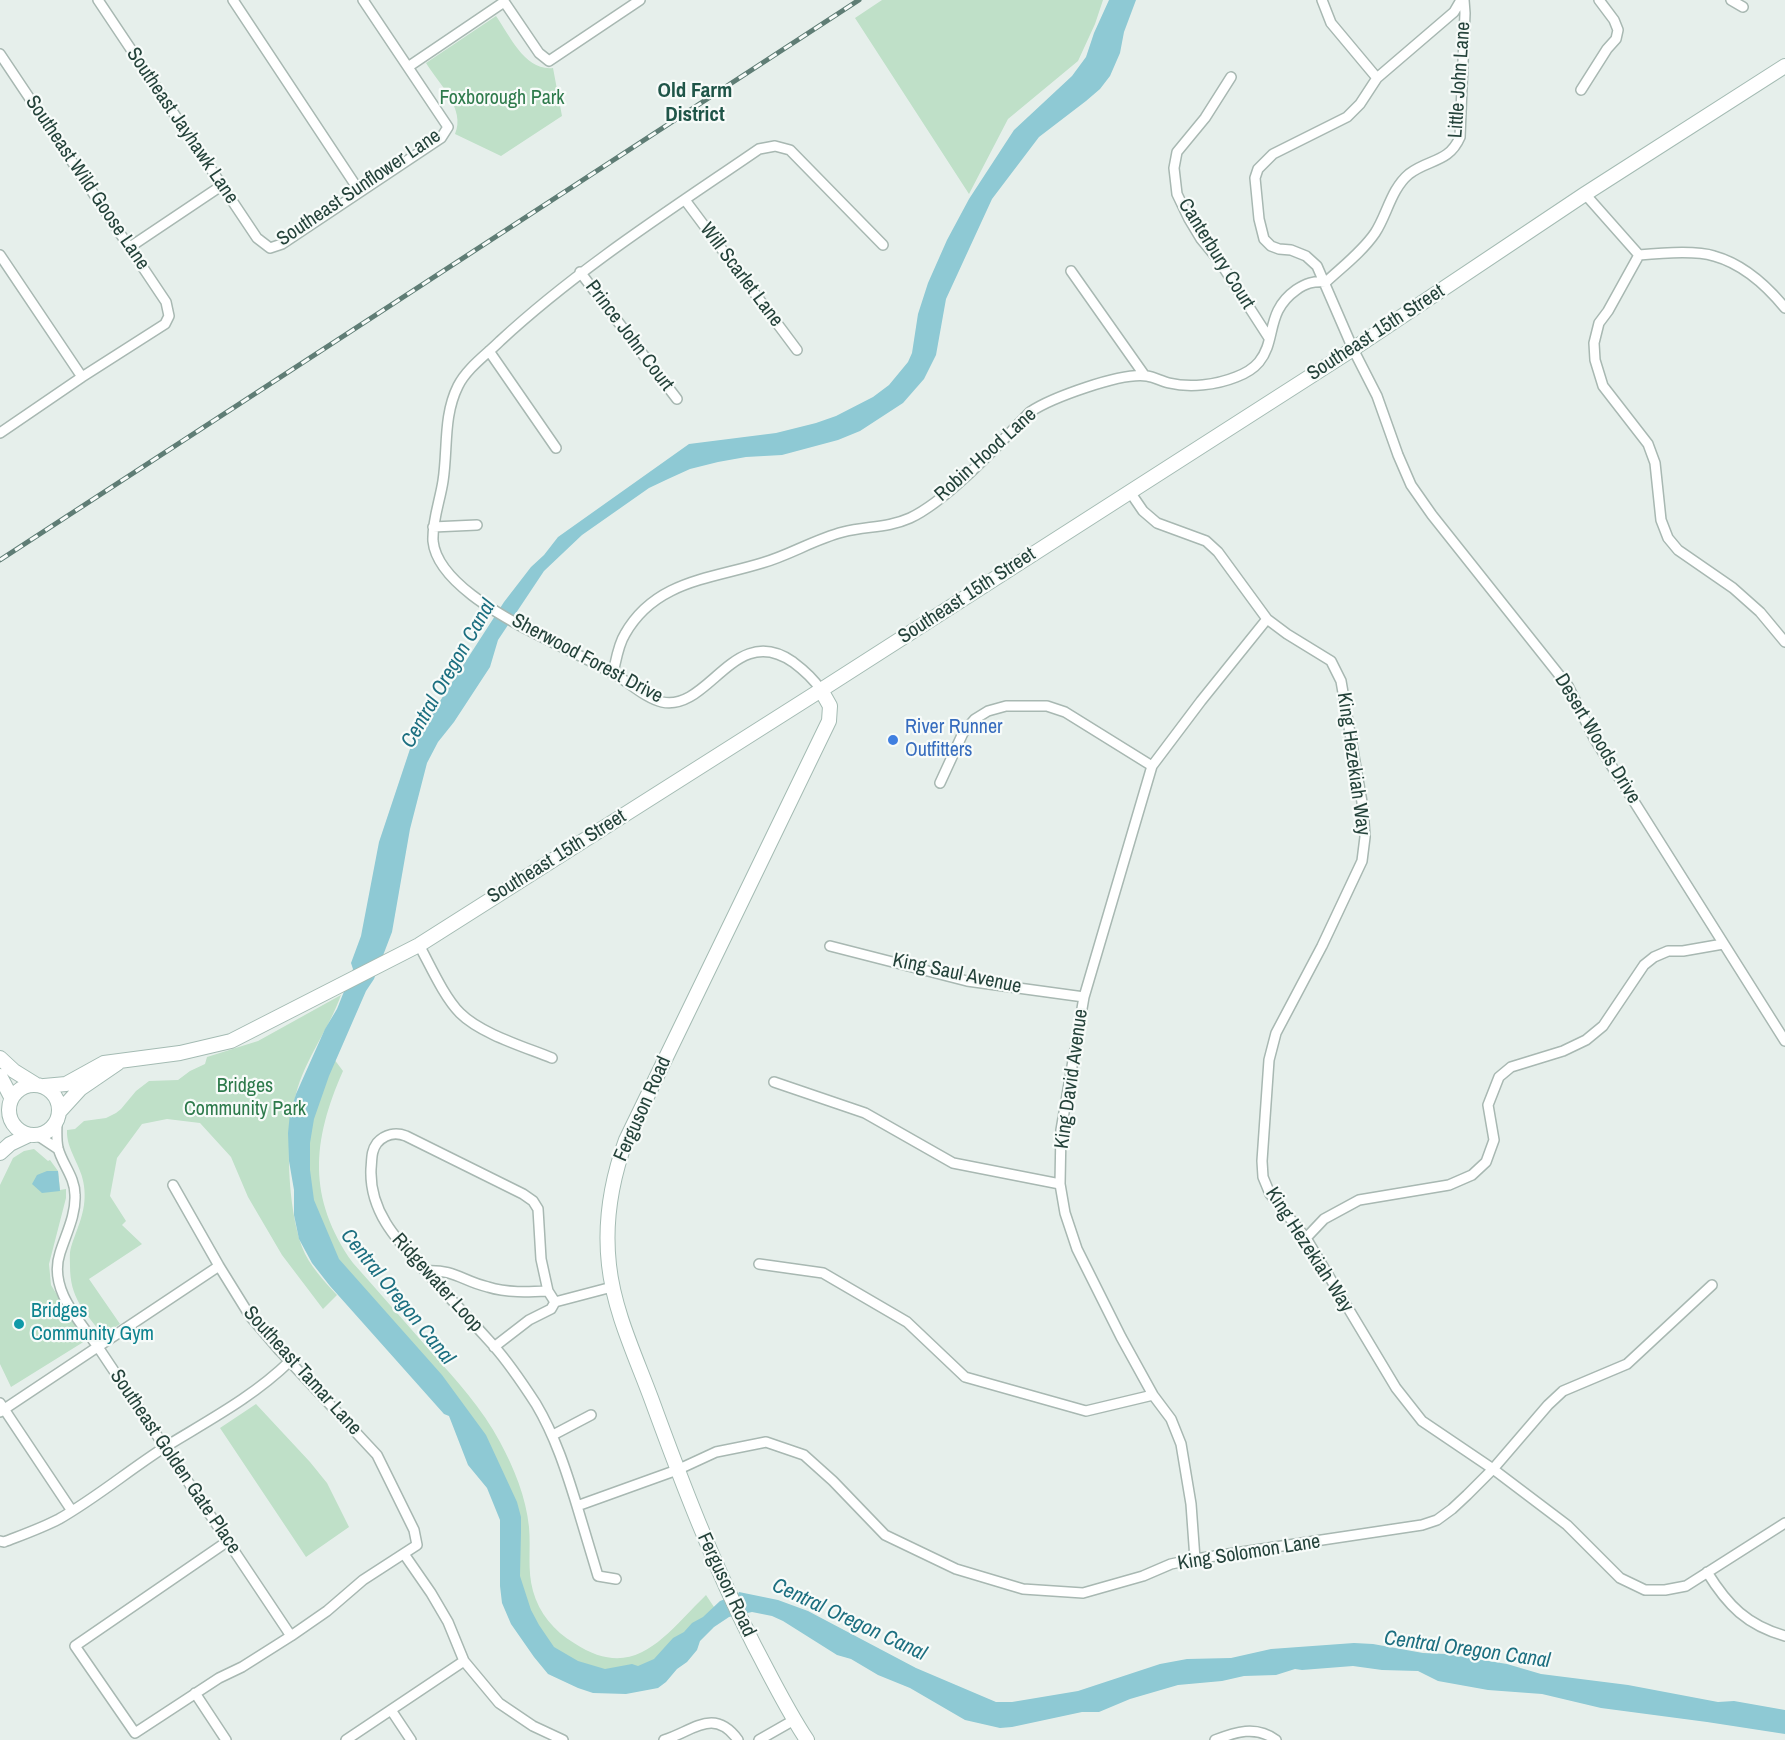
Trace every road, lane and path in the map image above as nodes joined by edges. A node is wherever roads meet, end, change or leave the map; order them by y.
1 (98, 0) edge
2 (232, 0) edge
3 (363, 0) edge
4 (1322, 0) edge
5 (1462, 0) edge
6 (1599, 0) edge
7 (1731, 0) edge
8 (503, 1) edge
9 (637, 1) edge
10 (1743, 8) dead end
11 (0, 54) edge
12 (1785, 66) edge
13 (408, 67) junction
14 (1231, 77) dead end
15 (1377, 78) junction
16 (1581, 90) dead end
17 (221, 186) junction
18 (360, 192) junction
19 (1585, 194) junction
20 (685, 200) junction
21 (883, 245) dead end
22 (130, 247) junction
23 (270, 248) joint
24 (0, 255) edge
25 (1639, 255) junction
26 (1071, 271) dead end
27 (580, 272) junction
28 (1326, 282) junction
29 (1785, 308) edge
30 (1269, 338) junction
31 (1353, 349) junction
32 (797, 350) dead end
33 (489, 351) junction
34 (82, 376) junction
35 (1145, 376) junction
36 (677, 399) dead end
37 (0, 433) edge
38 (556, 448) dead end
39 (1130, 492) junction
40 (477, 525) dead end
41 (433, 527) junction
42 (1268, 619) junction
43 (1785, 642) edge
44 (613, 673) junction
45 (821, 690) junction
46 (1152, 766) junction
47 (940, 783) dead end
48 (1724, 944) junction
49 (419, 945) junction
50 (830, 946) dead end
51 (1084, 997) junction
52 (1785, 1041) edge
53 (0, 1058) edge
54 (552, 1058) dead end
55 (120, 1062) junction
56 (0, 1076) edge
57 (774, 1082) dead end
58 (40, 1085) junction
59 (11, 1097) junction
60 (8, 1112) junction
61 (58, 1116) junction
62 (0, 1128) edge
63 (33, 1135) junction
64 (58, 1149) junction
65 (0, 1154) edge
66 (1059, 1184) junction
67 (173, 1185) dead end
68 (1306, 1238) junction
69 (759, 1264) dead end
70 (219, 1266) junction
71 (425, 1271) junction
72 (1712, 1285) dead end
73 (612, 1287) junction
74 (548, 1291) junction
75 (555, 1302) junction
76 (98, 1347) junction
77 (494, 1347) junction
78 (290, 1361) junction
79 (1153, 1395) junction
80 (2, 1408) edge
81 (591, 1415) dead end
82 (553, 1435) junction
83 (165, 1447) junction
84 (1493, 1469) junction
85 (677, 1470) junction
86 (577, 1506) junction
87 (72, 1511) junction
88 (1785, 1523) edge
89 (228, 1541) junction
90 (1, 1544) edge
91 (404, 1554) junction
92 (1195, 1559) junction
93 (1707, 1572) junction
94 (616, 1579) dead end
95 (291, 1636) junction
96 (1785, 1636) edge
97 (464, 1661) junction
98 (195, 1693) junction
99 (391, 1710) junction
100 (794, 1720) junction
101 (226, 1740) edge
102 (346, 1740) edge
103 (411, 1740) edge
104 (563, 1740) edge
105 (664, 1740) edge
106 (738, 1740) edge
107 (759, 1740) edge
108 (807, 1740) edge
109 (1215, 1740) edge
110 (1276, 1740) edge

1 - 17 street, Southeast Jayhawk Lane
2 - 18 street
3 - 13 street
4 - 15 street
5 - 15 street
5 - 28 street, Little John Lane
6 - 16 street
7 - 10 street
8 - 9 street
8 - 13 street
11 - 22 street, Southeast Wild Goose Lane
12 - 19 main road, Southeast 15th Street
13 - 18 street, Southeast Sunflower Lane
14 - 30 street, Canterbury Court
15 - 28 street, Desert Woods Drive
17 - 22 street
17 - 23 street, Southeast Jayhawk Lane
18 - 23 street, Southeast Sunflower Lane
19 - 25 street
19 - 31 main road, Southeast 15th Street
20 - 21 street, Sherwood Forest Drive
20 - 27 street, Sherwood Forest Drive
20 - 32 street, Will Scarlet Lane
22 - 34 street, Southeast Wild Goose Lane
24 - 34 street
25 - 29 street
25 - 43 street
26 - 35 street
27 - 33 street, Sherwood Forest Drive
27 - 36 street, Prince John Court
28 - 30 street, Robin Hood Lane
28 - 31 street, Desert Woods Drive
30 - 35 street, Robin Hood Lane
31 - 39 main road, Southeast 15th Street
31 - 48 street, Desert Woods Drive
33 - 38 street
33 - 41 street, Sherwood Forest Drive
34 - 37 street
35 - 44 street, Robin Hood Lane
39 - 42 street, King Hezekiah Way
39 - 45 main road, Southeast 15th Street
40 - 41 street
41 - 44 street, Sherwood Forest Drive
42 - 46 street, King David Avenue
42 - 68 street, King Hezekiah Way
44 - 45 street, Sherwood Forest Drive
45 - 49 main road, Southeast 15th Street
45 - 73 main road, Ferguson Road
46 - 47 street
46 - 51 street, King David Avenue
48 - 52 street, Desert Woods Drive
48 - 68 street
49 - 54 street
49 - 55 main road, Southeast 15th Street
50 - 51 street, King Saul Avenue
51 - 66 street, King David Avenue
53 - 58 main road
55 - 58 main road, Southeast 15th Street
55 - 61 main road, Southeast 15th Street
56 - 59 main road
57 - 66 street
58 - 59 main road
58 - 61 main road
59 - 60 main road
60 - 62 main road
60 - 63 main road
61 - 63 main road
61 - 64 street, Southeast Golden Gate Place
63 - 64 street
63 - 65 main road
64 - 76 street, Southeast Golden Gate Place
66 - 79 street, King David Avenue
67 - 70 street, Southeast Tamar Lane
68 - 84 street, King Hezekiah Way
69 - 79 street
70 - 76 street
70 - 78 street, Southeast Tamar Lane
71 - 74 street
71 - 74 street, Ridgewater Loop
71 - 77 street, Ridgewater Loop
72 - 84 street, King Solomon Lane
73 - 75 street
73 - 85 main road, Ferguson Road
74 - 75 street, Ridgewater Loop
75 - 77 street
76 - 80 street
76 - 83 street, Southeast Golden Gate Place
77 - 82 street, Ridgewater Loop
78 - 83 street
78 - 91 street, Southeast Tamar Lane
79 - 92 street, King David Avenue
80 - 87 street
81 - 82 street
82 - 86 street, Ridgewater Loop
83 - 87 street
83 - 89 street, Southeast Golden Gate Place
84 - 92 street, King Solomon Lane
84 - 93 street, King Hezekiah Way
85 - 86 street
85 - 92 street, King Solomon Lane
85 - 100 main road, Ferguson Road
86 - 94 street, Ridgewater Loop
87 - 90 street
88 - 93 street, King Hezekiah Way
89 - 95 street, Southeast Golden Gate Place
89 - 98 street
91 - 95 street
91 - 97 street
93 - 96 street
95 - 98 street
97 - 99 street
97 - 104 street
98 - 101 street
99 - 102 street
99 - 103 street
100 - 107 street
100 - 108 main road, Ferguson Road
105 - 106 street
109 - 110 street

